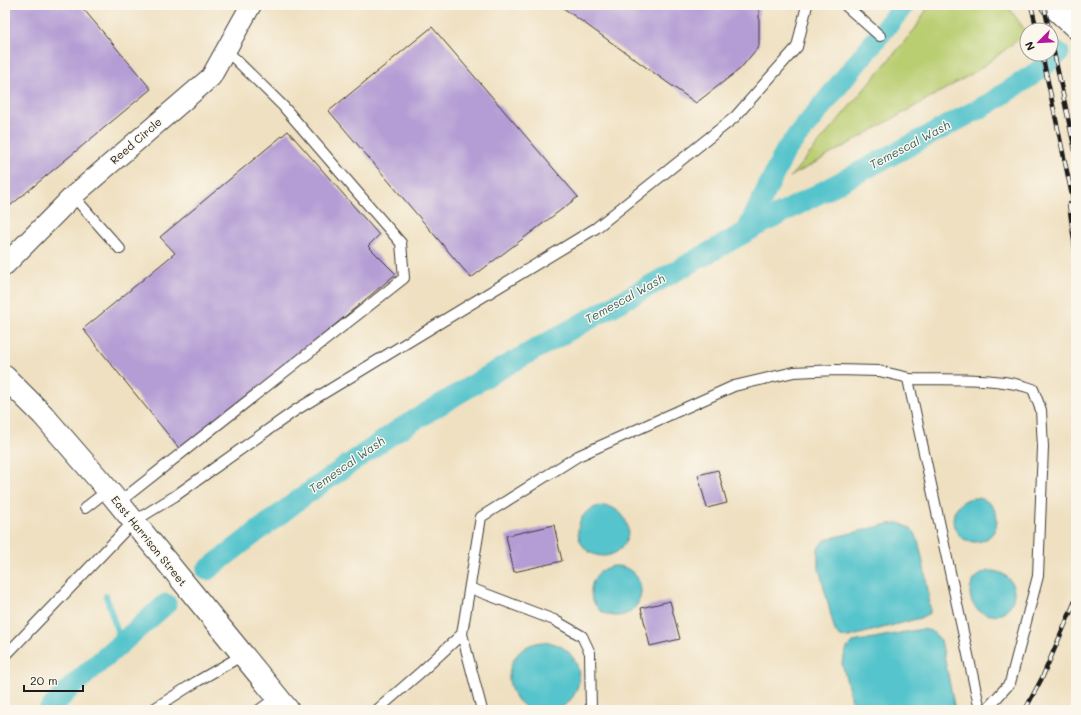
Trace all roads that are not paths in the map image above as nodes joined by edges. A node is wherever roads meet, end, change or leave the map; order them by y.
1 (250, 5) edge
2 (807, 5) edge
3 (845, 5) edge
4 (1051, 5) edge
5 (1076, 28) edge
6 (880, 36) dead end
7 (226, 50) junction
8 (73, 196) junction
9 (120, 249) dead end
10 (5, 265) edge
11 (5, 377) edge
12 (908, 379) junction
13 (113, 497) junction
14 (85, 508) dead end
15 (133, 522) junction
16 (470, 588) junction
17 (462, 634) junction
18 (243, 655) junction
19 (5, 656) edge
20 (283, 704) edge
21 (152, 710) edge
22 (259, 710) edge
23 (377, 710) edge
24 (482, 710) edge
25 (591, 710) edge
26 (980, 710) edge
27 (986, 710) edge

1 - 7 street, Reed Circle
2 - 15 lane
3 - 6 lane
4 - 5 main road
7 - 8 street, Reed Circle
7 - 13 lane
8 - 9 lane
8 - 10 street, Reed Circle
11 - 13 main road, East Harrison Street
12 - 16 lane
12 - 26 lane
12 - 27 lane
13 - 14 lane
13 - 15 main road, East Harrison Street
15 - 18 main road, East Harrison Street
15 - 19 lane
16 - 17 lane
16 - 25 lane
17 - 23 lane
17 - 24 lane
18 - 20 main road, East Harrison Street
18 - 21 lane
20 - 22 lane

